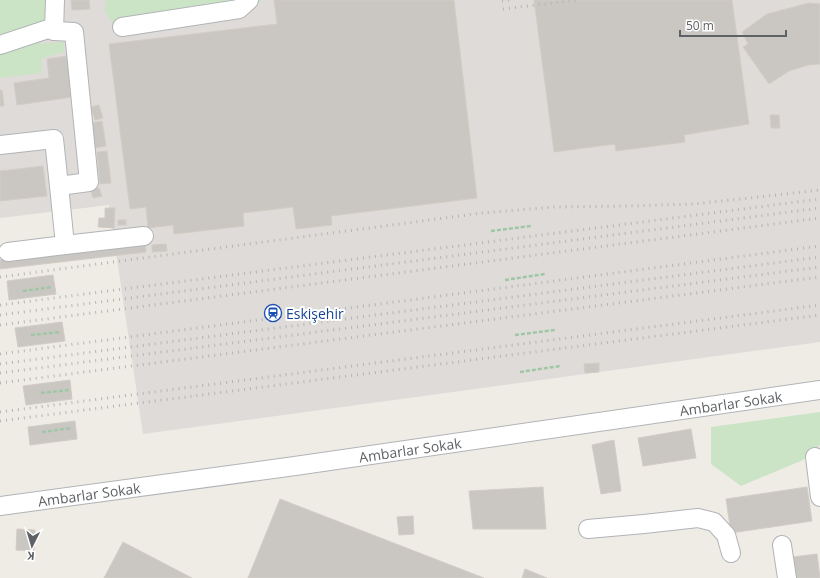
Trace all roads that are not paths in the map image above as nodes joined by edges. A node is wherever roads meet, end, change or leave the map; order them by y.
1 (55, 0) edge
2 (249, 0) edge
3 (122, 27) dead end
4 (54, 31) junction
5 (0, 45) edge
6 (0, 146) edge
7 (59, 186) junction
8 (144, 236) dead end
9 (65, 245) junction
10 (8, 252) dead end
11 (820, 390) edge
12 (815, 457) dead end
13 (820, 497) edge
14 (0, 506) edge
15 (588, 529) dead end
16 (782, 545) dead end
17 (731, 553) dead end
18 (787, 578) edge

1 - 4 street
2 - 3 street
4 - 5 street
4 - 7 street
6 - 7 street
7 - 9 street
8 - 9 street
9 - 10 street
11 - 14 street, Ambarlar Sokak
12 - 13 street
15 - 17 street
16 - 18 street

